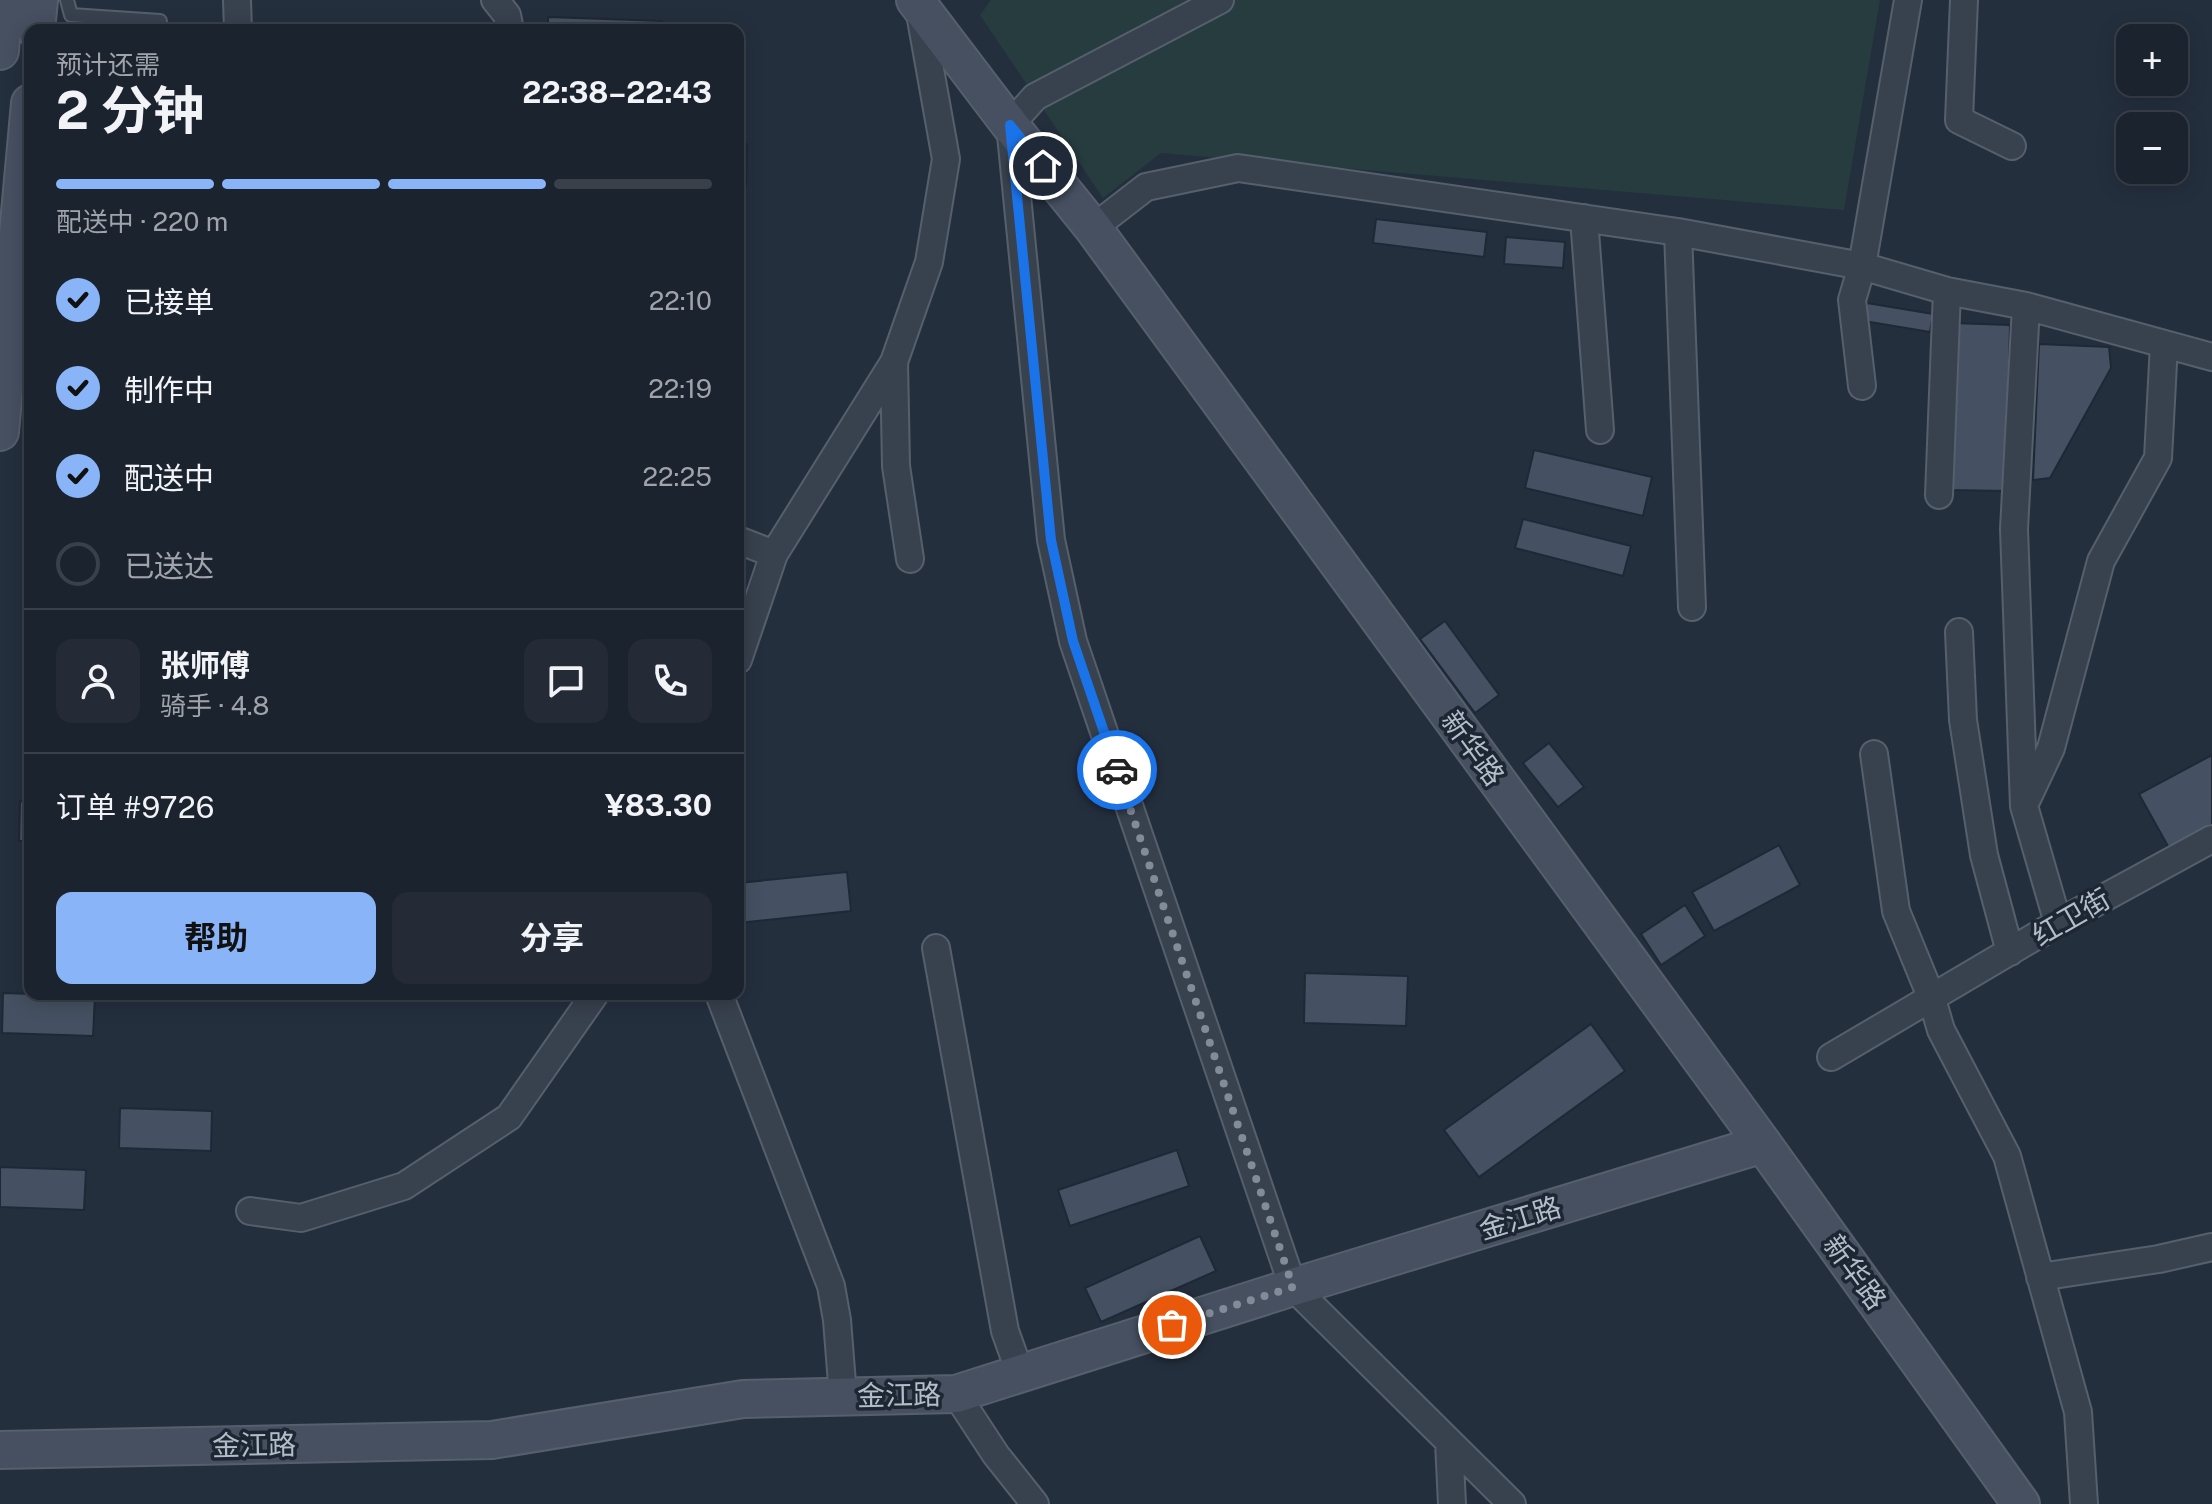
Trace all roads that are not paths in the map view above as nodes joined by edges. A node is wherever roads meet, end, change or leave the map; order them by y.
1 (4, 0) edge
2 (39, 0) edge
3 (67, 0) edge
4 (230, 0) edge
5 (238, 0) edge
6 (495, 0) edge
7 (1220, 0) edge
8 (1908, 0) edge
9 (1964, 0) edge
10 (917, 2) edge
11 (160, 21) dead end
12 (37, 24) edge
13 (238, 24) edge
14 (509, 24) edge
15 (0, 51) edge
16 (1010, 125) junction
17 (2012, 146) dead end
18 (1584, 218) junction
19 (1093, 228) junction
20 (1678, 232) junction
21 (24, 246) edge
22 (1862, 266) junction
23 (1947, 291) junction
24 (2026, 306) junction
25 (2164, 344) junction
26 (2212, 357) edge
27 (894, 362) junction
28 (19, 366) edge
29 (1862, 386) dead end
30 (1600, 430) dead end
31 (0, 432) edge
32 (1939, 495) dead end
33 (744, 542) edge
34 (774, 554) junction
35 (910, 559) dead end
36 (1692, 607) dead end
37 (1959, 632) dead end
38 (744, 642) edge
39 (1874, 754) dead end
40 (2024, 806) junction
41 (2212, 839) edge
42 (2058, 923) junction
43 (936, 948) dead end
44 (2010, 952) junction
45 (1932, 999) junction
46 (591, 1000) edge
47 (721, 1000) edge
48 (1831, 1057) dead end
49 (1763, 1144) junction
50 (250, 1211) dead end
51 (2212, 1247) edge
52 (2040, 1277) junction
53 (1293, 1287) junction
54 (1020, 1373) junction
55 (956, 1394) junction
56 (843, 1396) junction
57 (1449, 1442) junction
58 (0, 1450) edge
59 (1035, 1504) edge
60 (1452, 1504) edge
61 (1512, 1504) edge
62 (2021, 1504) edge
63 (2084, 1504) edge

1 - 15 street
2 - 12 street
3 - 11 lane
4 - 5 street
5 - 13 street
6 - 14 street
7 - 16 street
8 - 22 street
9 - 17 street
10 - 16 street, 新华路
10 - 27 street
16 - 19 street, 新华路
16 - 53 street
18 - 19 street
18 - 20 street
18 - 30 street
19 - 49 street, 新华路
20 - 22 street
20 - 36 street
21 - 28 street
22 - 23 street
22 - 29 street
23 - 24 street
23 - 32 street
24 - 25 street
24 - 40 street
25 - 26 street
25 - 40 street
27 - 34 street
27 - 35 street
28 - 31 street
33 - 34 street
34 - 38 street
37 - 44 street
39 - 45 street
40 - 42 street
41 - 42 street, 红卫街
42 - 44 street, 红卫街
43 - 54 street
44 - 45 street, 红卫街
45 - 48 street, 红卫街
45 - 52 street
46 - 50 street
47 - 56 street
49 - 53 street, 金江路
49 - 62 street, 新华路
51 - 52 street
52 - 63 street
53 - 54 street, 金江路
53 - 57 street
54 - 55 street, 金江路
55 - 56 street, 金江路
55 - 59 street
56 - 58 street, 金江路
57 - 60 street
57 - 61 street

